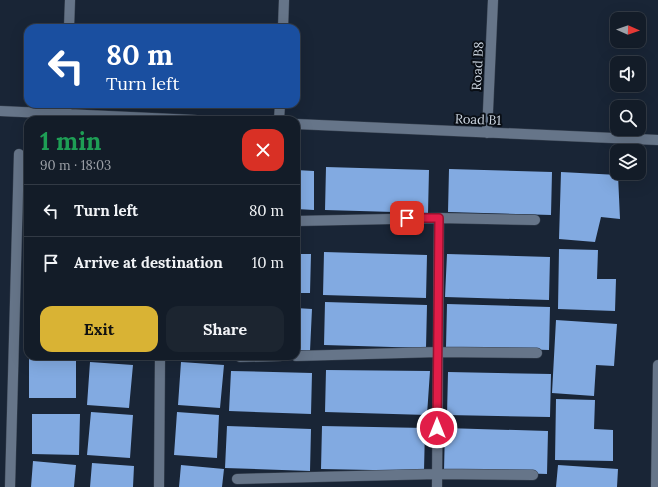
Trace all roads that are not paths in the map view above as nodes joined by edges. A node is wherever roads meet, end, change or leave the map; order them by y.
1 (70, 0) edge
2 (284, 0) edge
3 (493, 0) edge
4 (69, 24) edge
5 (283, 24) edge
6 (67, 108) edge
7 (0, 111) edge
8 (66, 114) junction
9 (109, 116) edge
10 (300, 124) edge
11 (486, 133) junction
12 (658, 140) edge
13 (18, 154) dead end
14 (439, 218) junction
15 (535, 220) dead end
16 (300, 221) edge
17 (438, 352) junction
18 (537, 353) dead end
19 (300, 356) edge
20 (160, 360) edge
21 (658, 365) edge
22 (437, 474) junction
23 (533, 475) dead end
24 (237, 479) dead end
25 (10, 487) edge
26 (159, 487) edge
27 (437, 487) edge
28 (656, 487) edge

1 - 4 street
2 - 5 street
3 - 11 street, Road B8
6 - 8 street
7 - 8 street
8 - 9 street
10 - 11 street, Road B1
11 - 12 street, Road B1
13 - 25 street
14 - 15 street
14 - 16 street
14 - 17 street
17 - 18 street
17 - 19 street
17 - 22 street
20 - 26 street
21 - 28 street
22 - 23 street
22 - 24 street
22 - 27 street

